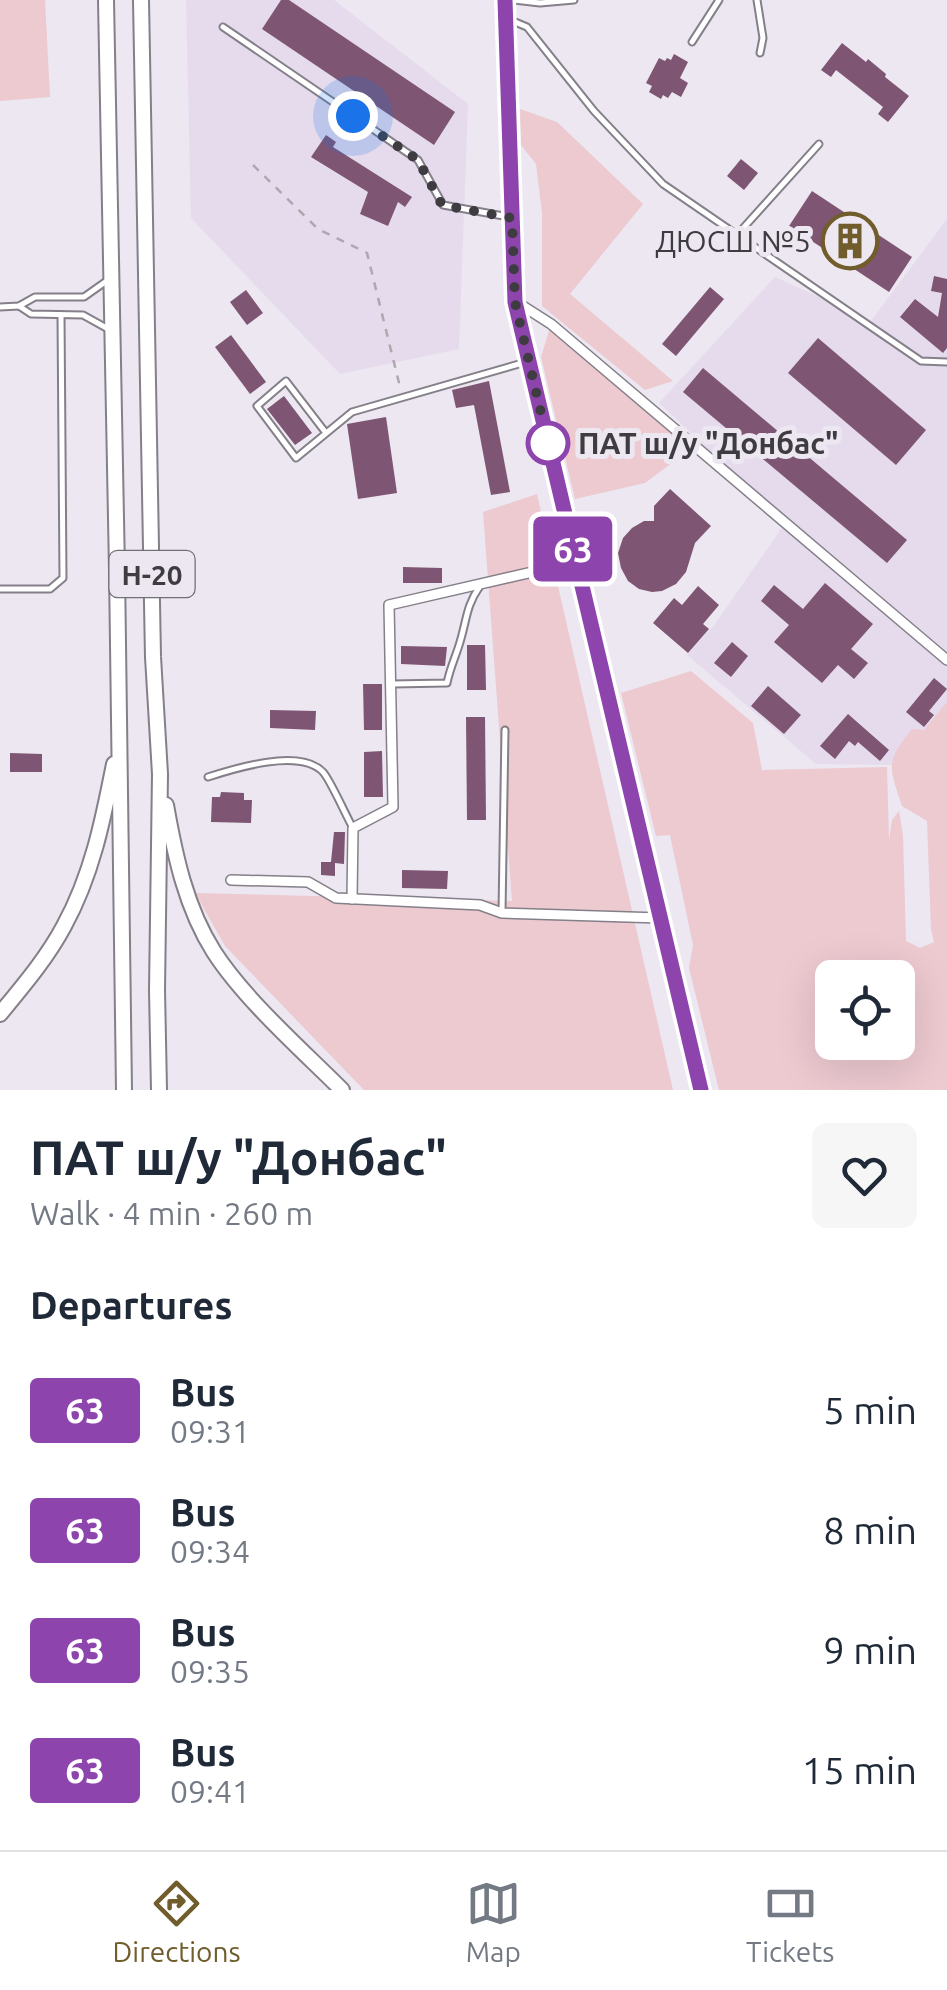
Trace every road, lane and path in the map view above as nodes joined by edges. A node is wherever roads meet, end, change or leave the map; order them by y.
1 (106, 0) edge
2 (142, 0) edge
3 (505, 0) edge
4 (514, 0) edge
5 (574, 0) edge
6 (719, 0) edge
7 (757, 0) edge
8 (506, 18) junction
9 (223, 27) dead end
10 (692, 42) dead end
11 (760, 53) dead end
12 (820, 144) dead end
13 (253, 164) dead end
14 (512, 218) junction
15 (738, 235) junction
16 (111, 278) junction
17 (515, 302) junction
18 (19, 306) junction
19 (0, 307) edge
20 (61, 315) junction
21 (112, 331) junction
22 (529, 362) junction
23 (947, 362) edge
24 (402, 397) junction
25 (326, 433) junction
26 (576, 562) junction
27 (152, 569) junction
28 (117, 570) junction
29 (482, 584) junction
30 (0, 589) edge
31 (947, 660) edge
32 (391, 684) junction
33 (505, 730) dead end
34 (120, 738) junction
35 (160, 774) junction
36 (208, 777) dead end
37 (353, 828) junction
38 (231, 880) dead end
39 (352, 899) junction
40 (502, 913) junction
41 (660, 918) junction
42 (0, 1014) edge
43 (124, 1090) edge
44 (159, 1090) edge
45 (342, 1090) edge
46 (701, 1090) edge

1 - 16 main road, Н-20
2 - 27 main road, Н-20
3 - 8 main road
4 - 5 lane
6 - 10 lane
7 - 11 lane
8 - 14 main road
8 - 15 lane
9 - 14 lane
12 - 15 lane
13 - 24 path
14 - 17 main road
15 - 23 lane
16 - 18 lane
16 - 21 main road, Н-20
17 - 22 main road
17 - 31 street
18 - 19 lane
18 - 20 lane
20 - 21 lane
20 - 30 lane
21 - 28 main road, Н-20
22 - 24 lane
22 - 26 main road
24 - 25 lane
25 - 25 lane
26 - 29 street
26 - 41 main road
27 - 28 main road
27 - 35 main road, Н-20
28 - 34 main road, Н-20
29 - 32 lane
29 - 32 street
32 - 37 street
33 - 40 lane
34 - 42 main road
34 - 43 main road, Н-20
35 - 44 main road, Н-20
35 - 45 main road
36 - 37 lane
37 - 39 street
38 - 39 street
39 - 40 street
40 - 41 street
41 - 46 main road

